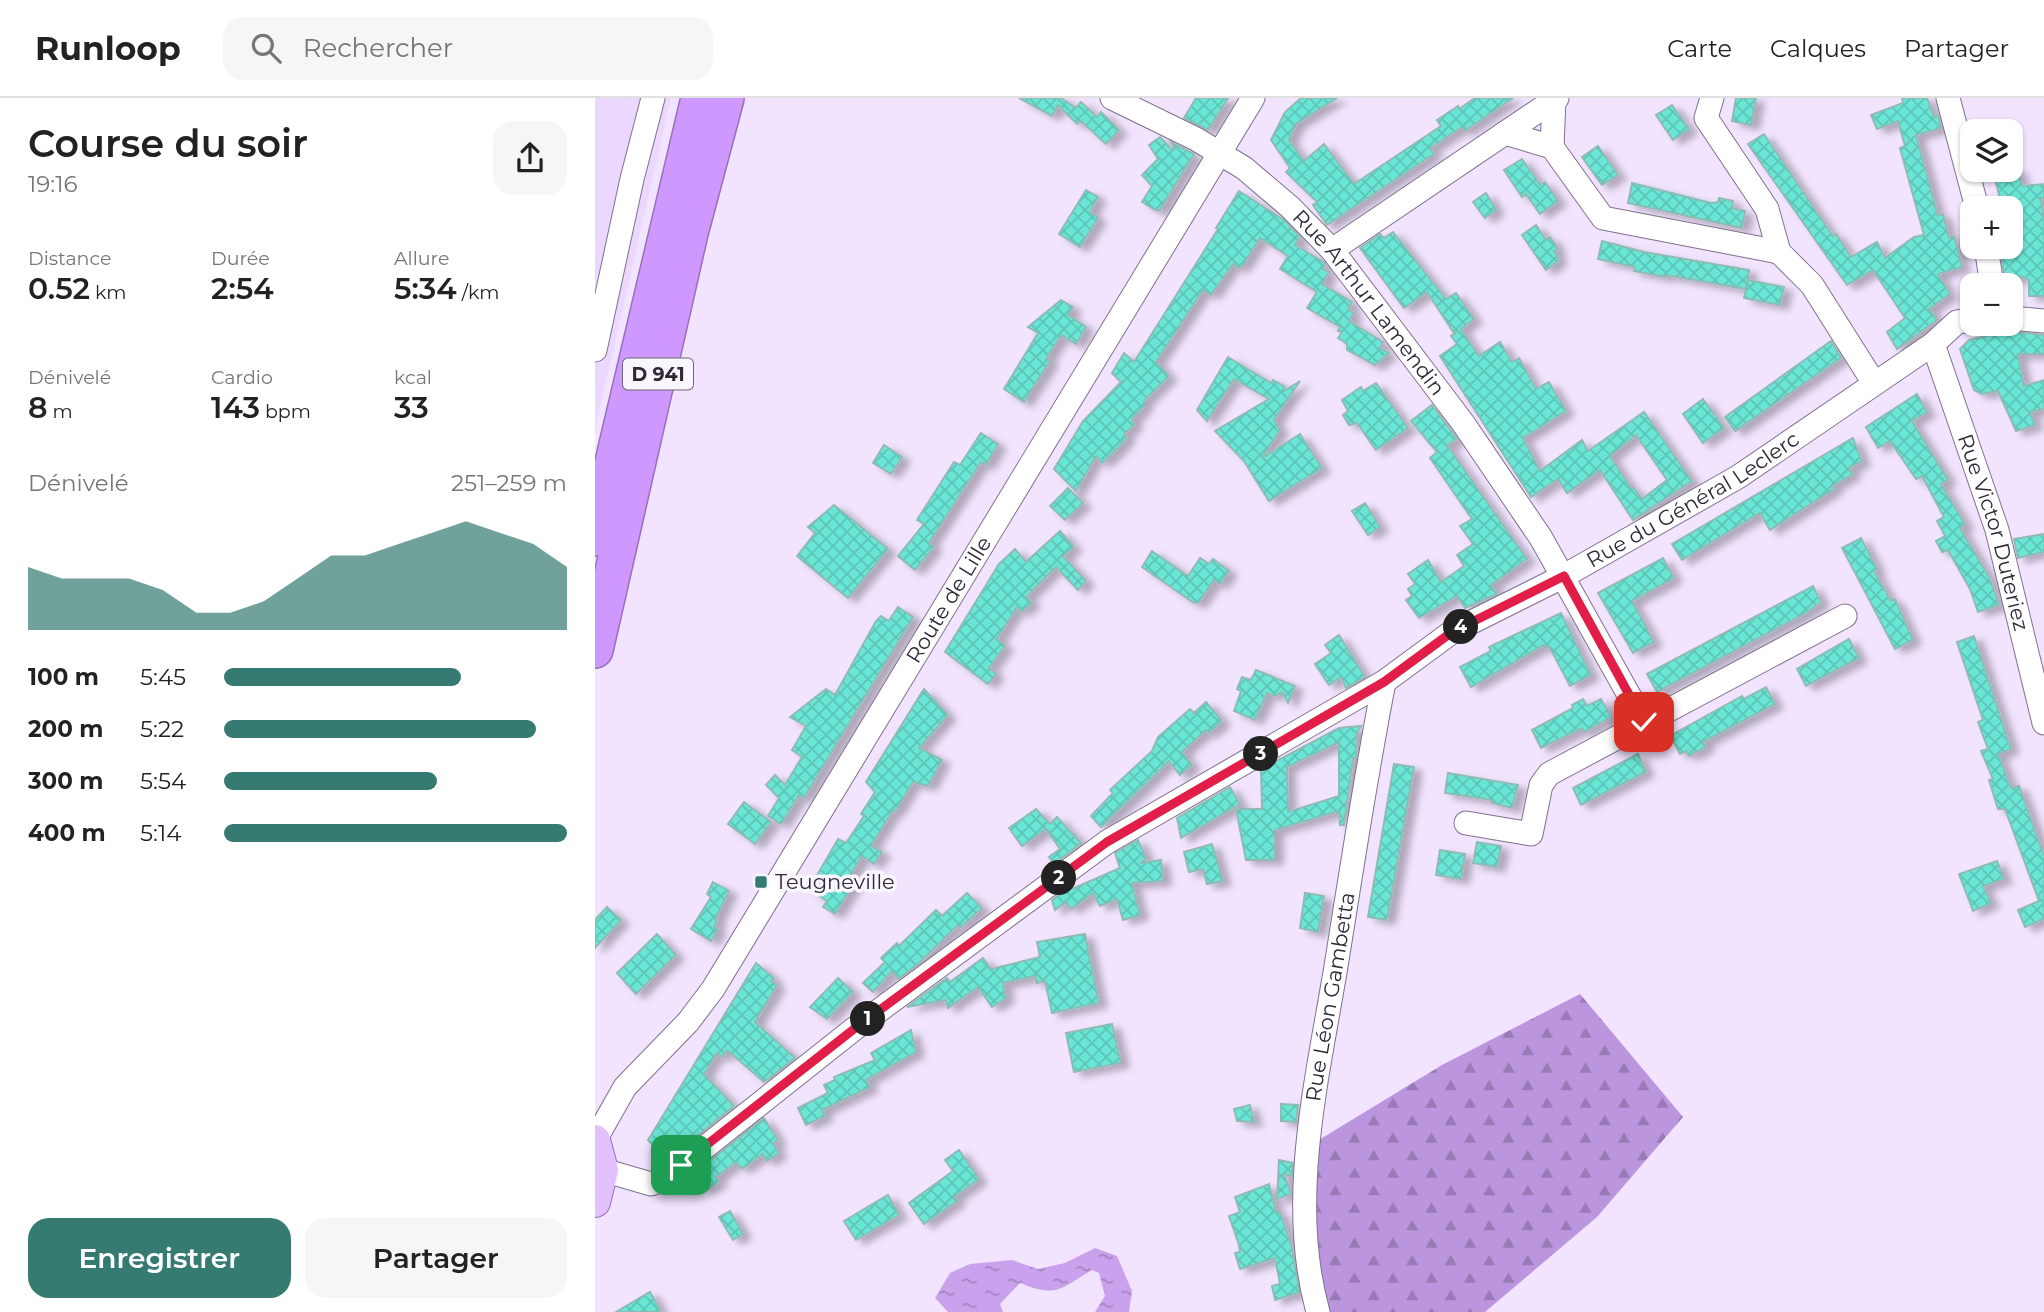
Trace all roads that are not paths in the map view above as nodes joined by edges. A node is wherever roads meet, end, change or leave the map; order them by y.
1 (653, 98) edge
2 (699, 98) edge
3 (726, 98) edge
4 (1112, 98) edge
5 (1253, 98) edge
6 (1693, 98) edge
7 (1948, 98) edge
8 (1556, 99) edge
9 (1709, 108) edge
10 (1505, 133) junction
11 (1552, 147) junction
12 (1219, 154) junction
13 (1974, 196) edge
14 (1332, 250) junction
15 (1779, 253) junction
16 (2023, 319) edge
17 (2044, 321) edge
18 (1960, 322) edge
19 (1933, 344) junction
20 (595, 350) edge
21 (1874, 383) junction
22 (595, 538) edge
23 (1564, 576) junction
24 (1845, 616) dead end
25 (595, 650) edge
26 (1384, 682) junction
27 (1644, 722) junction
28 (2044, 723) edge
29 (1466, 822) dead end
30 (625, 1087) junction
31 (595, 1102) edge
32 (595, 1140) edge
33 (603, 1170) junction
34 (595, 1202) edge
35 (1318, 1312) edge

1 - 20 street
2 - 22 highway, D 941
3 - 25 highway, D 941
4 - 12 street, Rue Arthur Lamendin
5 - 12 street, Route de Lille
6 - 9 street
7 - 13 street
8 - 10 street
8 - 11 street
9 - 15 street
10 - 11 street
10 - 14 street
11 - 15 street
12 - 14 street, Rue Arthur Lamendin
12 - 30 street, Route de Lille
14 - 23 street, Rue Arthur Lamendin
15 - 21 street
16 - 17 street
18 - 19 street, Rue du Général Leclerc
19 - 21 street, Rue du Général Leclerc
19 - 28 street, Rue Victor Duteriez
21 - 23 street, Rue du Général Leclerc
23 - 26 street, Rue du Général Leclerc
23 - 27 street, Rue Arthur Lamendin
24 - 27 street
26 - 33 street, Rue du Général Leclerc
26 - 35 street, Rue Léon Gambetta
27 - 29 street
30 - 31 street, Route de Lille
30 - 32 street, Route de Lille
32 - 33 main road
33 - 34 main road

